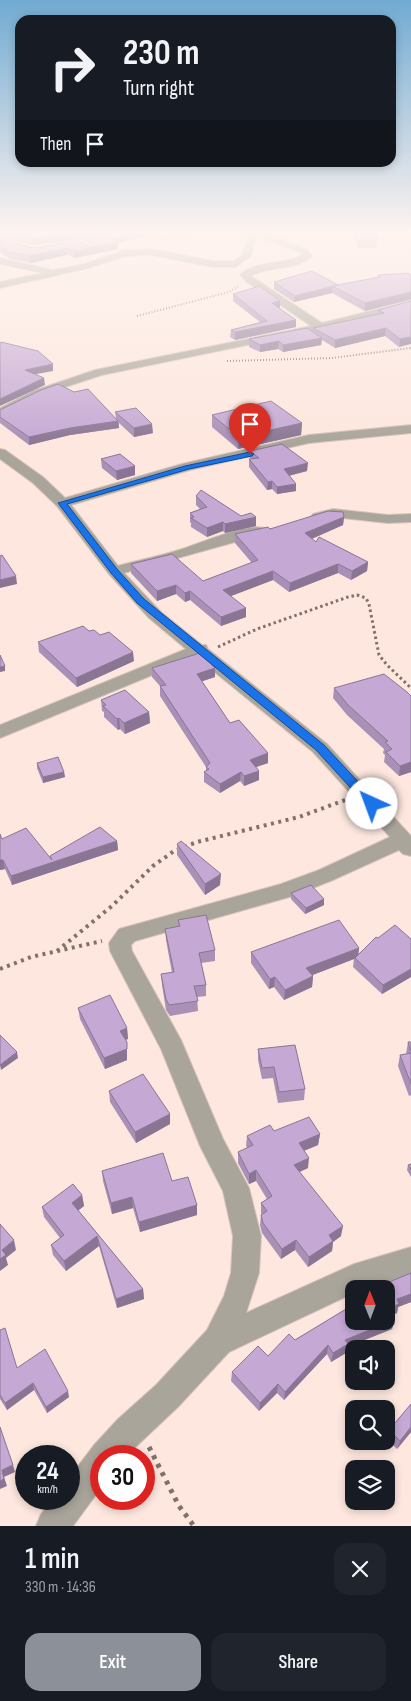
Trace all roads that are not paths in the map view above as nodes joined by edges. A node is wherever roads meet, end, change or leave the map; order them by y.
1 (284, 303) edge
2 (411, 304) edge
3 (320, 328) junction
4 (0, 413) edge
5 (411, 429) edge
6 (0, 453) edge
7 (62, 503) junction
8 (411, 518) edge
9 (302, 522) edge
10 (275, 529) edge
11 (114, 571) junction
12 (202, 652) junction
13 (0, 732) edge
14 (407, 845) edge
15 (411, 1261) edge
16 (218, 1341) junction
17 (115, 1445) edge
18 (90, 1476) edge
19 (53, 1526) edge

1 - 3 street
2 - 3 street
3 - 4 street
5 - 7 street
6 - 7 street
7 - 11 street
8 - 9 street
10 - 11 street
11 - 12 street
12 - 13 street
12 - 14 street
14 - 16 street
15 - 16 street
16 - 17 street
18 - 19 street

